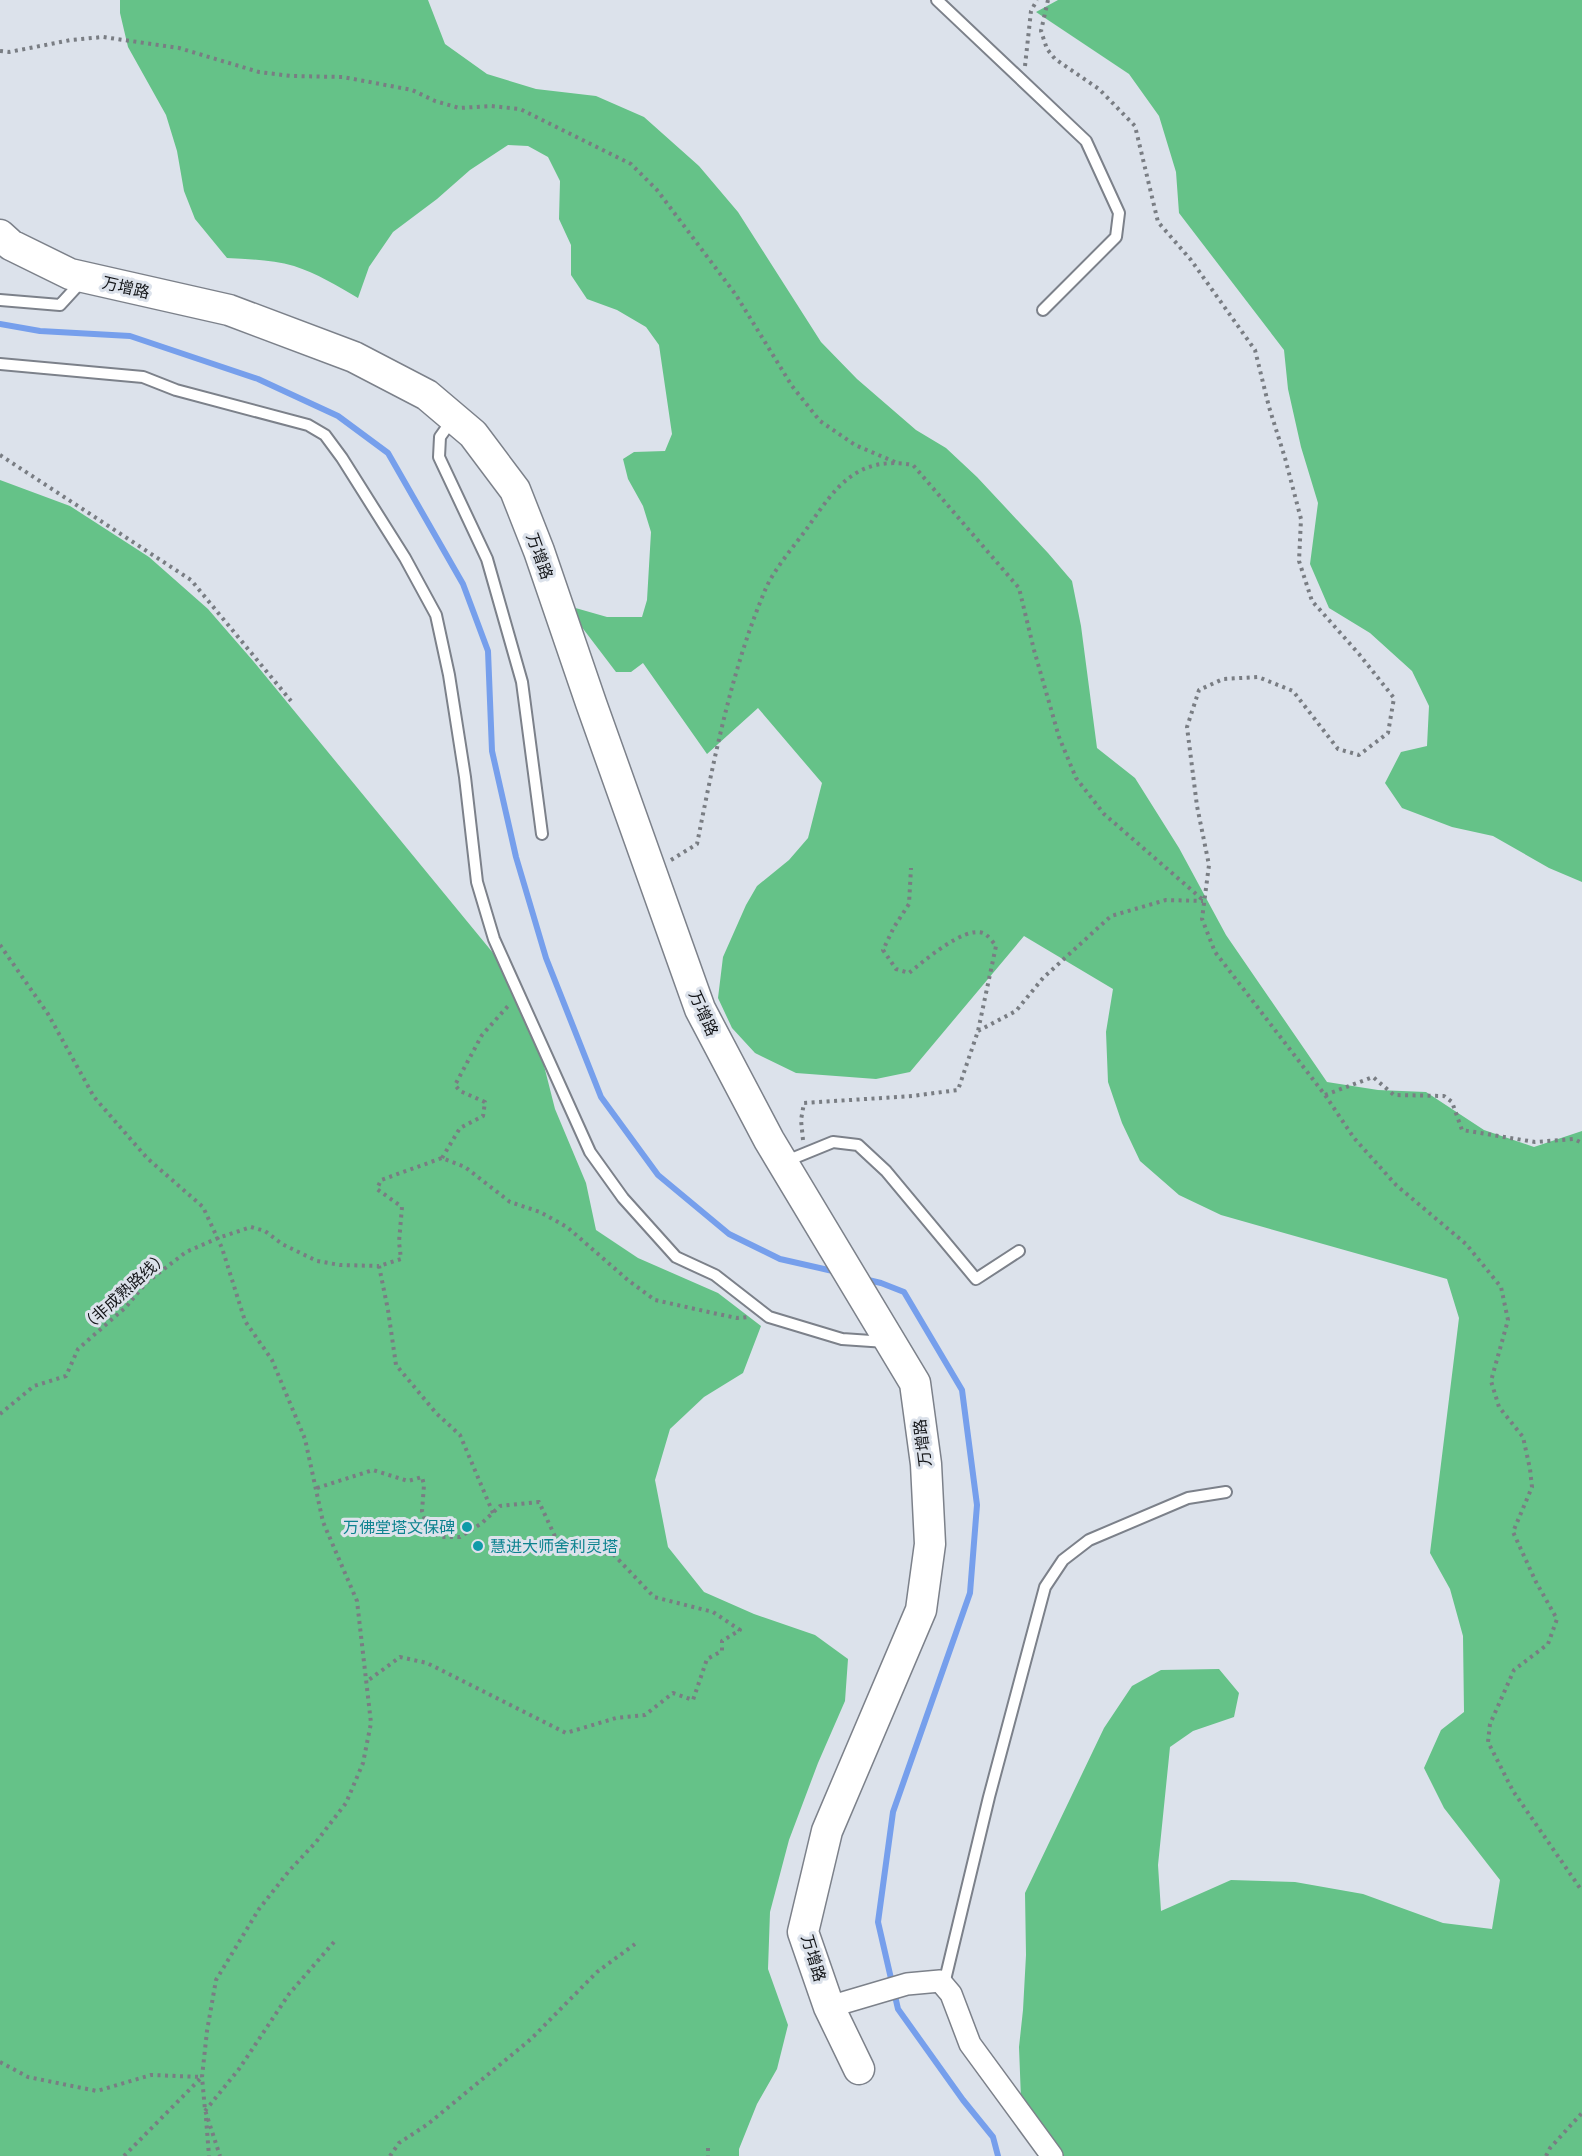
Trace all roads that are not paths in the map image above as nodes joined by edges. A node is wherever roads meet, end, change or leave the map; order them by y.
1 (936, 0) edge
2 (0, 235) edge
3 (85, 278) junction
4 (0, 300) edge
5 (1043, 310) dead end
6 (0, 364) edge
7 (454, 418) junction
8 (542, 834) dead end
9 (794, 1158) junction
10 (1019, 1251) dead end
11 (890, 1342) junction
12 (1226, 1492) dead end
13 (944, 1985) junction
14 (829, 2007) junction
15 (859, 2069) dead end
16 (1052, 2156) edge

1 - 5 lane
2 - 3 street, 万增路
3 - 4 lane
3 - 7 street, 万增路
6 - 11 lane
7 - 8 lane
7 - 9 street, 万增路
9 - 10 lane
9 - 11 street, 万增路
11 - 14 street, 万增路
12 - 13 lane
13 - 14 street
13 - 16 street
14 - 15 street, 万增路

